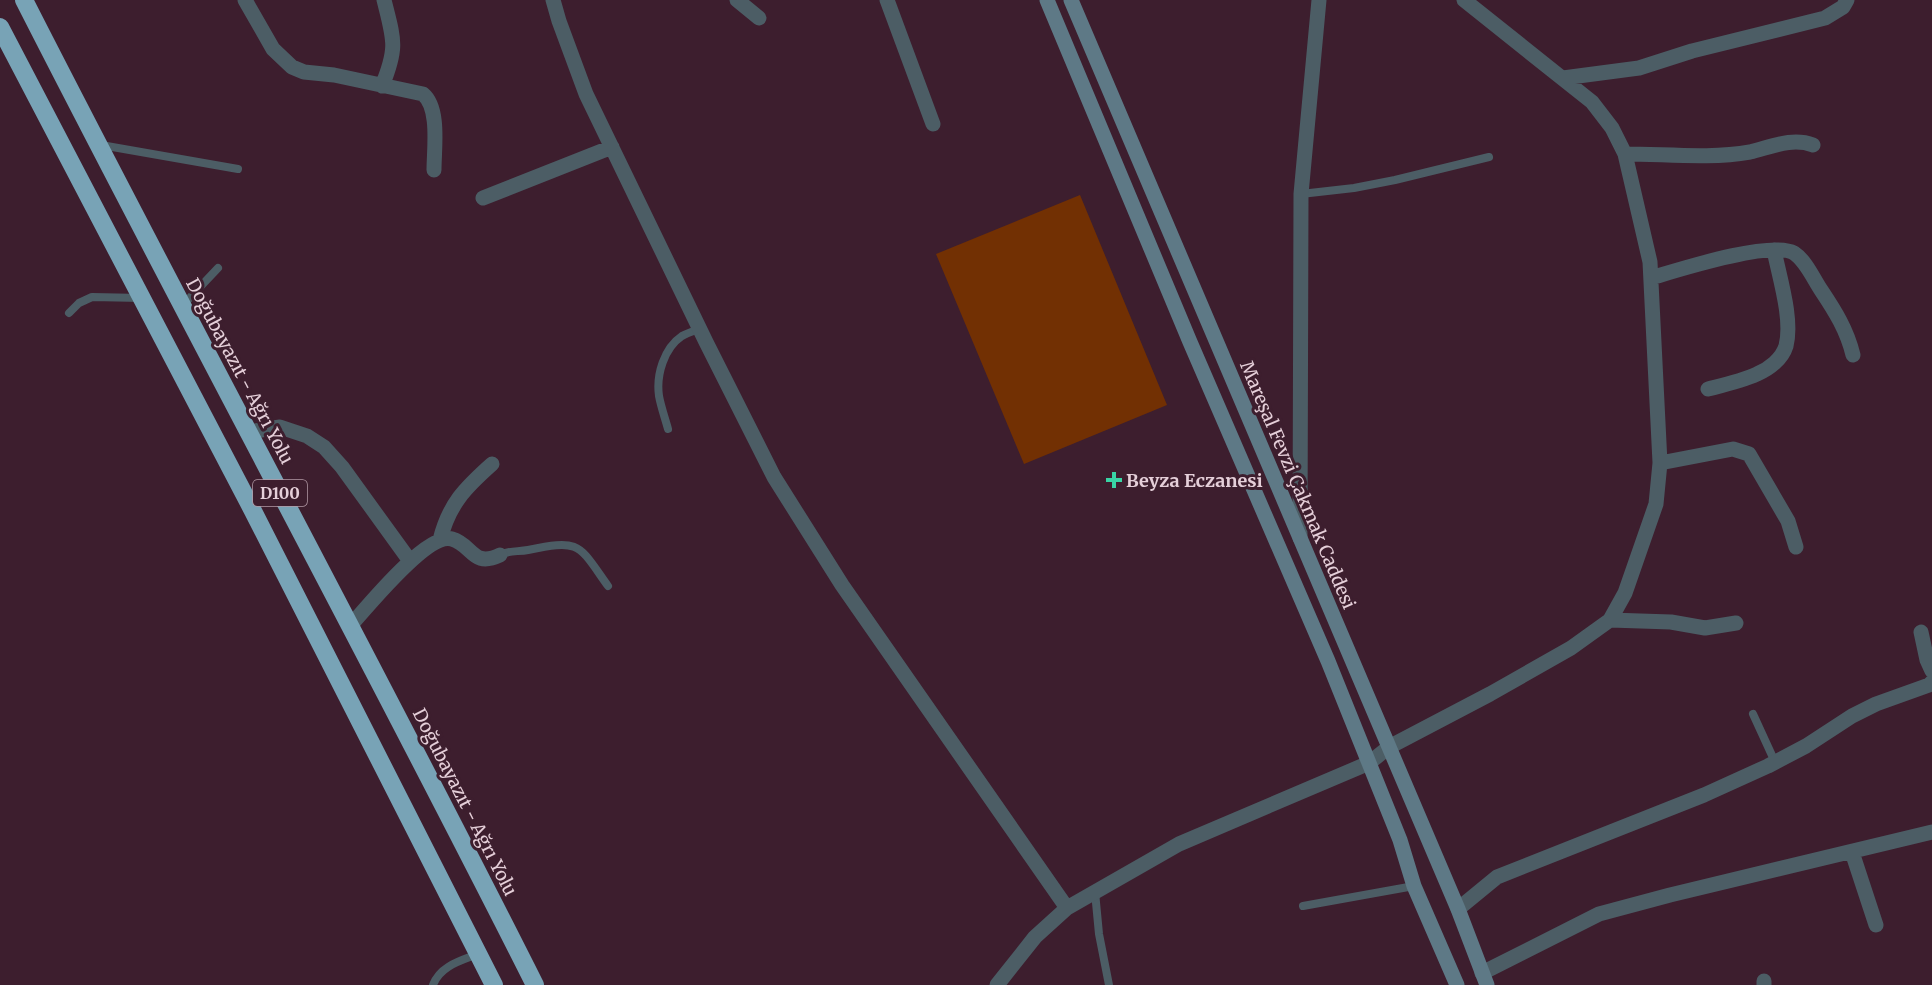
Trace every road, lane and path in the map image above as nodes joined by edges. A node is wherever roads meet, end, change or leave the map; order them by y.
1 (24, 0) edge
2 (245, 0) edge
3 (384, 0) edge
4 (553, 0) edge
5 (737, 0) edge
6 (887, 0) edge
7 (1047, 0) edge
8 (1071, 0) edge
9 (1319, 0) edge
10 (1464, 0) edge
11 (1847, 0) edge
12 (759, 18) dead end
13 (0, 27) edge
14 (1563, 78) junction
15 (382, 86) junction
16 (933, 124) dead end
17 (98, 144) junction
18 (1813, 145) dead end
19 (612, 147) junction
20 (1625, 154) junction
21 (1489, 157) dead end
22 (238, 169) dead end
23 (434, 170) dead end
24 (1301, 194) junction
25 (483, 198) dead end
26 (1774, 250) junction
27 (218, 268) dead end
28 (1651, 278) junction
29 (142, 298) junction
30 (181, 307) junction
31 (69, 313) dead end
32 (700, 328) junction
33 (1854, 355) dead end
34 (1708, 390) dead end
35 (668, 429) dead end
36 (248, 432) junction
37 (1660, 463) junction
38 (492, 464) dead end
39 (440, 540) junction
40 (1300, 541) junction
41 (1796, 547) dead end
42 (500, 555) joint
43 (410, 561) junction
44 (608, 586) dead end
45 (1610, 620) junction
46 (1736, 623) dead end
47 (351, 625) junction
48 (1921, 632) dead end
49 (1932, 671) edge
50 (1932, 682) edge
51 (1753, 714) dead end
52 (1389, 747) junction
53 (1775, 762) junction
54 (1369, 763) junction
55 (1932, 832) edge
56 (1852, 852) junction
57 (1414, 886) junction
58 (1095, 892) junction
59 (1303, 906) dead end
60 (1066, 908) junction
61 (1458, 909) junction
62 (1876, 925) dead end
63 (478, 953) junction
64 (1484, 979) edge
65 (433, 985) edge
66 (494, 985) edge
67 (535, 985) edge
68 (997, 985) edge
69 (1108, 985) edge
70 (1457, 985) edge

1 - 17 highway, Doğubayazıt - Ağrı Yolu / D100
2 - 15 street
3 - 15 street
4 - 19 street
5 - 12 street
6 - 16 street
7 - 54 street
8 - 40 street, Mareşal Fevzi Çakmak Caddesi
9 - 24 street
10 - 14 street
11 - 14 street
13 - 29 highway, D100
14 - 20 street
15 - 23 street
17 - 22 lane
17 - 30 highway, Doğubayazıt - Ağrı Yolu / D100
18 - 20 street
19 - 25 street
19 - 32 street
20 - 28 street
21 - 24 lane
24 - 40 street
26 - 28 street
26 - 33 street
26 - 34 street
27 - 30 lane
28 - 37 street
29 - 31 lane
29 - 63 highway, D100
30 - 36 highway, Doğubayazıt - Ağrı Yolu / D100
32 - 35 lane
32 - 60 street
36 - 43 street
36 - 47 highway, Doğubayazıt - Ağrı Yolu / D100
37 - 41 street
37 - 45 street
38 - 39 street
39 - 42 street
39 - 43 street
40 - 52 street, Mareşal Fevzi Çakmak Caddesi
42 - 44 lane
43 - 47 street
45 - 46 street
45 - 52 street
47 - 67 highway, Doğubayazıt - Ağrı Yolu / D100
48 - 49 street
50 - 53 street
51 - 53 lane
52 - 54 street
52 - 61 street, Mareşal Fevzi Çakmak Caddesi
53 - 61 street
54 - 57 street
54 - 58 street
55 - 56 street
56 - 62 street
56 - 64 street
57 - 59 lane
57 - 70 street
58 - 60 street
58 - 69 lane
60 - 68 street
61 - 64 street, Mareşal Fevzi Çakmak Caddesi
63 - 65 lane
63 - 66 highway, D100

